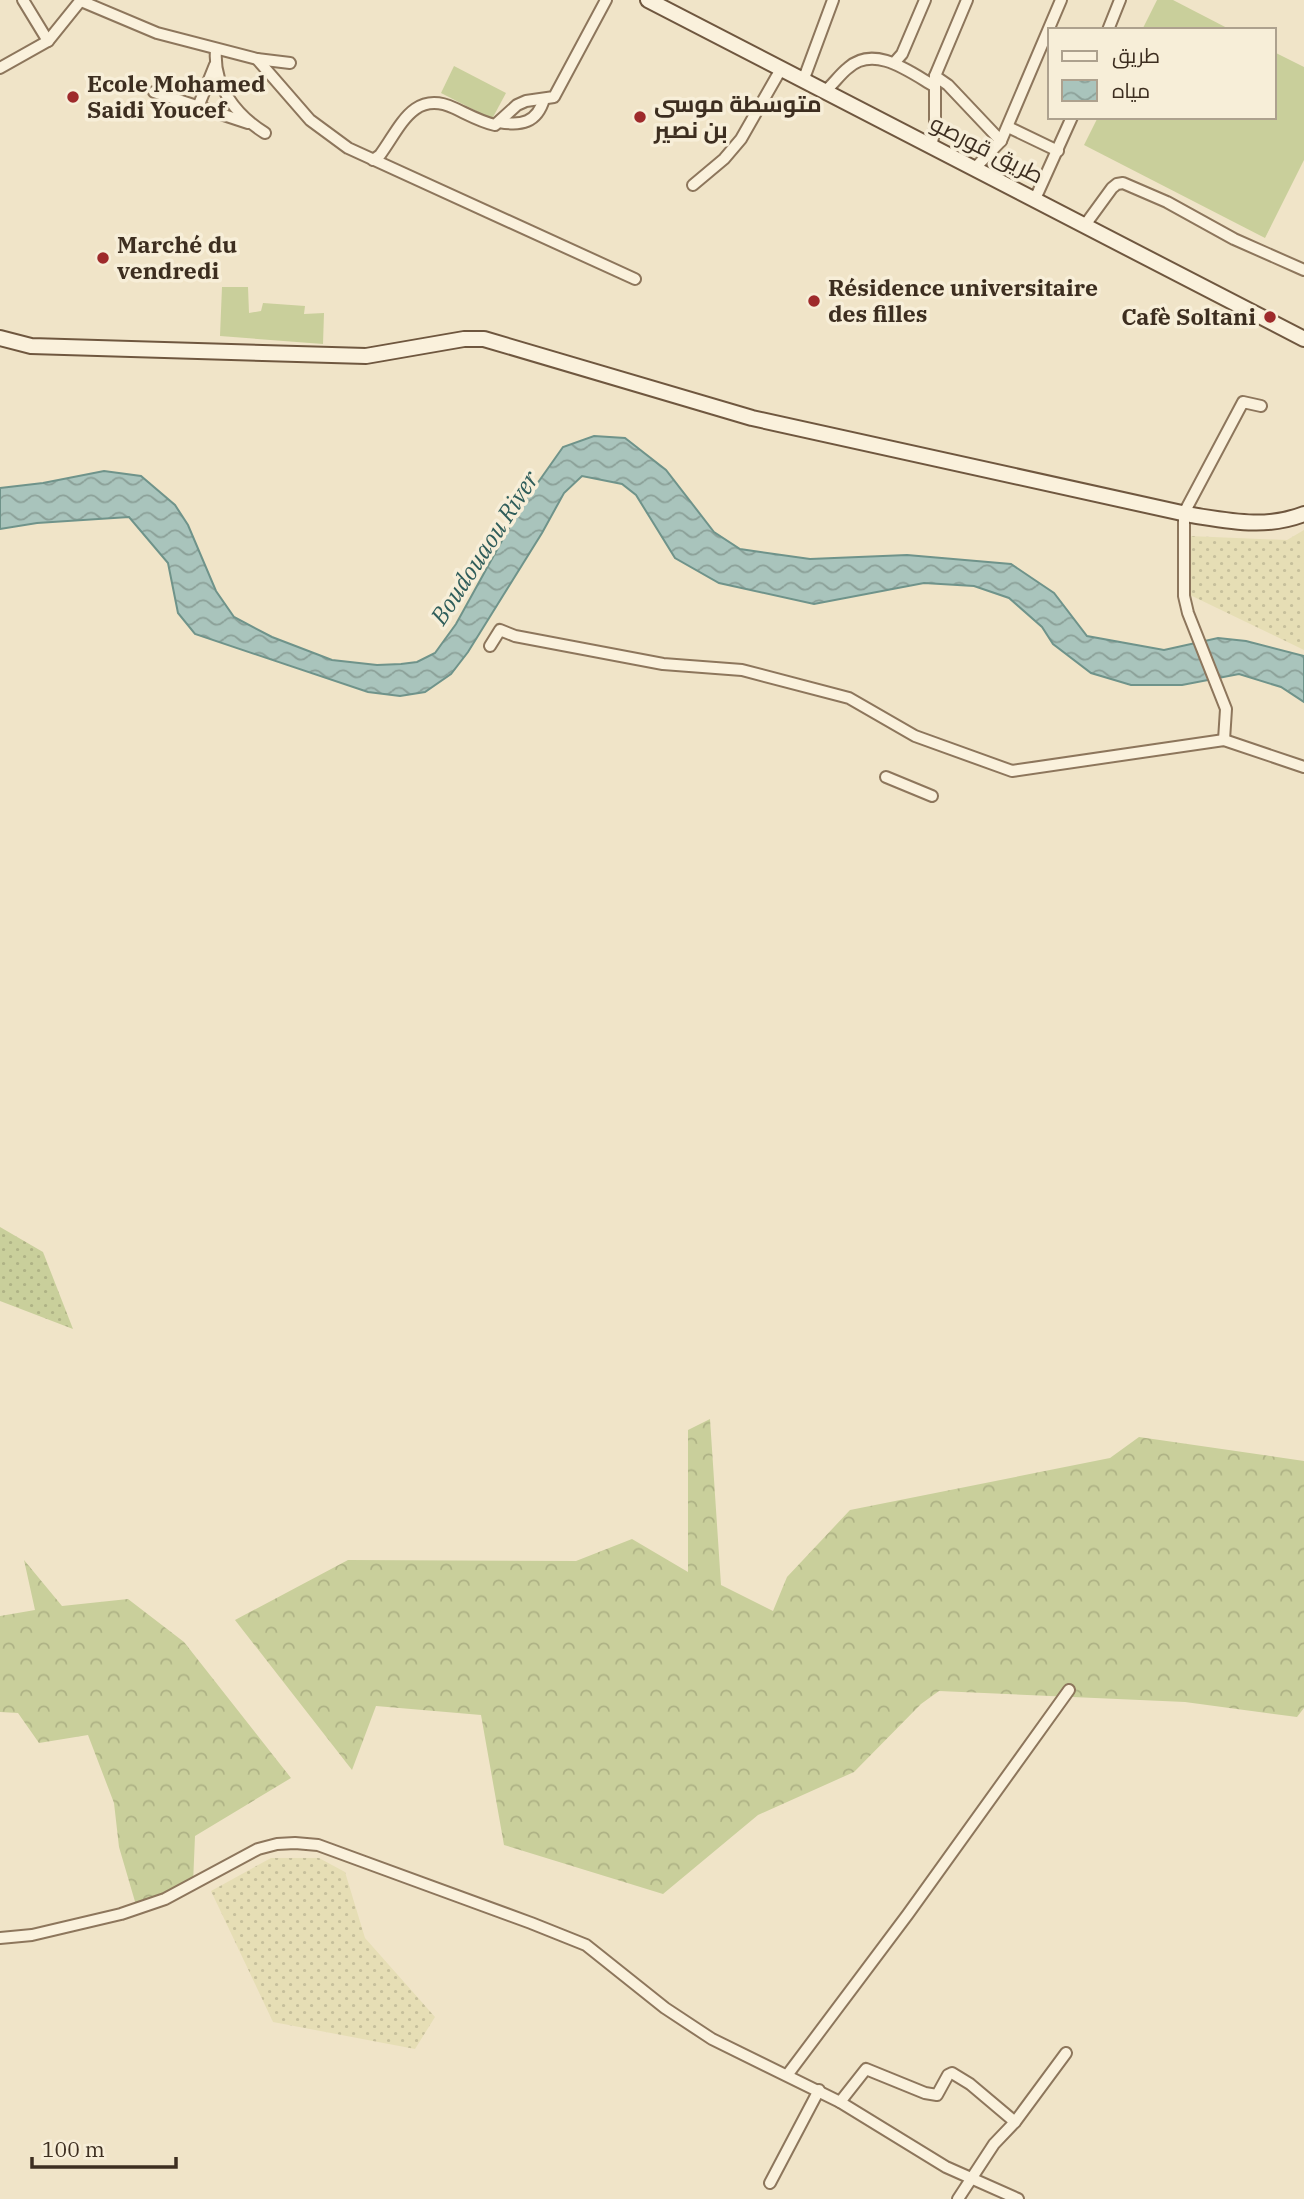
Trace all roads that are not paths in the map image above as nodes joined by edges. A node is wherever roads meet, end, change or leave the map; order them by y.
1 (23, 0) edge
2 (606, 0) edge
3 (649, 0) edge
4 (833, 0) edge
5 (925, 0) edge
6 (967, 0) edge
7 (1060, 0) edge
8 (1120, 0) edge
9 (81, 1) edge
10 (1048, 28) edge
11 (1109, 28) edge
12 (1048, 29) edge
13 (48, 41) junction
14 (216, 50) junction
15 (257, 59) junction
16 (290, 63) dead end
17 (894, 64) junction
18 (215, 65) junction
19 (0, 68) edge
20 (781, 69) junction
21 (803, 81) junction
22 (935, 81) junction
23 (154, 92) dead end
24 (824, 92) junction
25 (544, 99) junction
26 (198, 107) junction
27 (1071, 119) edge
28 (499, 122) junction
29 (250, 124) junction
30 (1007, 127) junction
31 (265, 133) dead end
32 (1002, 141) junction
33 (931, 147) junction
34 (1058, 151) junction
35 (373, 160) junction
36 (974, 169) junction
37 (694, 185) dead end
38 (1035, 199) junction
39 (1085, 225) junction
40 (1304, 270) edge
41 (635, 279) dead end
42 (0, 338) edge
43 (1304, 339) edge
44 (1261, 406) dead end
45 (1184, 513) junction
46 (1304, 514) edge
47 (490, 646) dead end
48 (1224, 740) junction
49 (1304, 767) edge
50 (886, 777) dead end
51 (932, 796) dead end
52 (1069, 1690) dead end
53 (0, 1938) edge
54 (1066, 2053) dead end
55 (788, 2074) junction
56 (819, 2090) junction
57 (840, 2102) junction
58 (1016, 2122) junction
59 (970, 2178) junction
60 (770, 2183) dead end
61 (958, 2199) edge
62 (1018, 2199) edge

1 - 13 street
2 - 25 street
3 - 20 main road, طريق قورصو
4 - 21 street
5 - 17 street
6 - 22 street
7 - 10 street
8 - 11 street
9 - 13 street
9 - 14 street
12 - 30 street
13 - 19 street
14 - 15 street
14 - 18 street
15 - 16 street
15 - 35 street
17 - 22 street
17 - 24 street
18 - 26 street
18 - 29 street
20 - 21 main road, طريق قورصو
20 - 37 street
21 - 24 main road, طريق قورصو
22 - 32 street
22 - 33 street
23 - 26 street
24 - 33 main road, طريق قورصو
25 - 28 street
25 - 28 street
26 - 29 street
27 - 34 street
28 - 35 street
29 - 31 street
30 - 32 street
30 - 34 street
32 - 36 street
33 - 36 main road, طريق قورصو
34 - 38 street
35 - 41 street
36 - 38 main road, طريق قورصو
38 - 39 main road, طريق قورصو
39 - 40 street
39 - 43 main road, طريق قورصو
42 - 45 main road
44 - 45 street
45 - 46 main road
45 - 48 street
47 - 48 street
48 - 49 street
50 - 51 street
52 - 55 street
53 - 55 street
54 - 58 street
55 - 56 street
56 - 57 street
56 - 60 street
57 - 58 street
57 - 59 street
58 - 59 street
59 - 61 street
59 - 62 street

